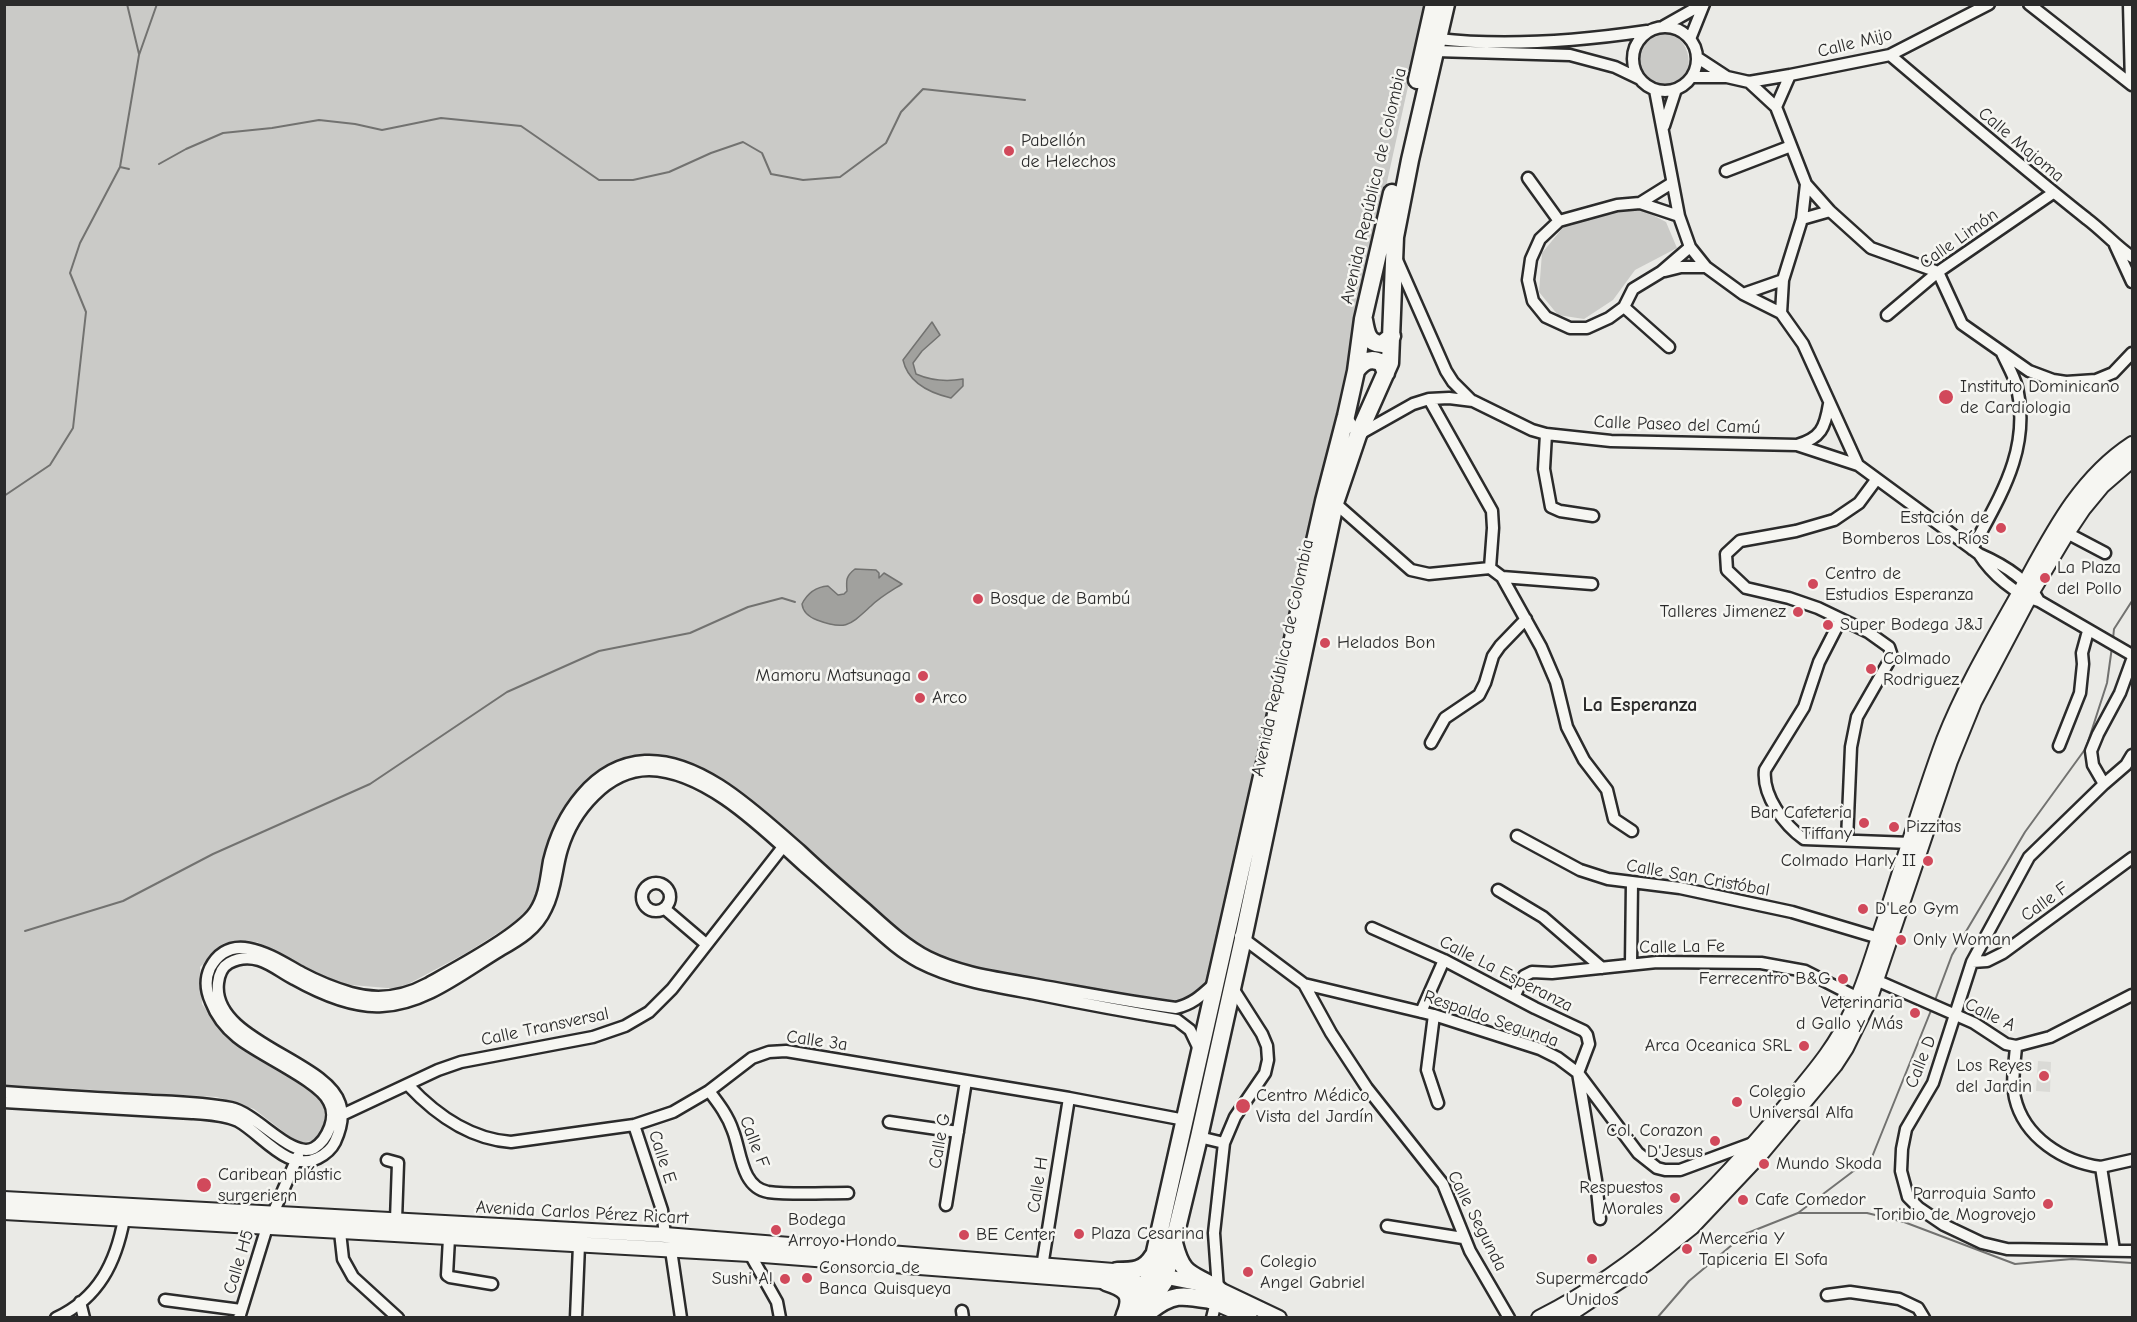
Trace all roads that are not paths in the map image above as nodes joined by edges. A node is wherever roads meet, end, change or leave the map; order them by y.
1 (1434, 4) edge
2 (1446, 4) edge
3 (1703, 4) edge
4 (1989, 4) edge
5 (2029, 4) edge
6 (2129, 4) edge
7 (1972, 8) edge
8 (1664, 26) junction
9 (1647, 31) junction
10 (1690, 39) junction
11 (1437, 45) junction
12 (1890, 55) junction
13 (1698, 57) junction
14 (1791, 75) junction
15 (1692, 77) junction
16 (1727, 77) junction
17 (1638, 78) junction
18 (1749, 82) junction
19 (2132, 85) edge
20 (1676, 89) junction
21 (1655, 90) junction
22 (1776, 107) junction
23 (1663, 129) junction
24 (1791, 146) junction
25 (1726, 171) dead end
26 (1528, 178) dead end
27 (1672, 183) junction
28 (1806, 184) junction
29 (2053, 193) junction
30 (1640, 204) junction
31 (1830, 211) junction
32 (1679, 216) junction
33 (1802, 219) junction
34 (1559, 221) junction
35 (2115, 245) junction
36 (1690, 247) junction
37 (1395, 254) junction
38 (2133, 257) edge
39 (1706, 267) junction
40 (1661, 272) junction
41 (1938, 272) junction
42 (1783, 280) junction
43 (2133, 282) edge
44 (1743, 294) junction
45 (1623, 307) junction
46 (1781, 313) junction
47 (1887, 315) dead end
48 (1364, 320) junction
49 (1392, 336) junction
50 (1669, 347) dead end
51 (2001, 352) junction
52 (2133, 353) edge
53 (1356, 371) junction
54 (2029, 371) junction
55 (1386, 373) junction
56 (2017, 385) junction
57 (1429, 399) junction
58 (1473, 401) junction
59 (1829, 404) junction
60 (1346, 416) junction
61 (1546, 434) junction
62 (1358, 435) junction
63 (2133, 444) edge
64 (1797, 445) junction
65 (2133, 460) edge
66 (1858, 465) junction
67 (1876, 480) junction
68 (1335, 503) junction
69 (1593, 516) dead end
70 (2067, 533) junction
71 (1975, 552) junction
72 (2105, 554) dead end
73 (1490, 568) junction
74 (1502, 577) junction
75 (1592, 584) dead end
76 (2029, 593) junction
77 (1526, 619) junction
78 (1841, 619) junction
79 (2088, 631) junction
80 (2133, 658) edge
81 (1431, 742) dead end
82 (2059, 747) dead end
83 (2133, 755) edge
84 (2104, 784) junction
85 (1632, 831) dead end
86 (1517, 836) dead end
87 (1847, 840) junction
88 (1911, 843) junction
89 (786, 844) junction
90 (2133, 858) edge
91 (1632, 883) junction
92 (1498, 890) dead end
93 (665, 909) dead end
94 (1228, 925) junction
95 (1372, 928) dead end
96 (1879, 938) junction
97 (1243, 939) junction
98 (706, 944) junction
99 (1444, 960) junction
100 (1972, 962) junction
101 (1631, 964) junction
102 (1602, 968) junction
103 (1871, 978) junction
104 (1304, 984) junction
105 (1223, 985) junction
106 (2133, 995) edge
107 (1073, 996) junction
108 (1514, 997) junction
109 (1858, 998) junction
110 (1421, 1012) junction
111 (1434, 1015) junction
112 (1955, 1016) junction
113 (2016, 1046) junction
114 (1200, 1058) junction
115 (1214, 1070) junction
116 (1578, 1073) junction
117 (966, 1081) junction
118 (408, 1085) junction
119 (709, 1091) junction
120 (4, 1092) edge
121 (330, 1094) junction
122 (1069, 1098) junction
123 (4, 1102) edge
124 (1437, 1103) dead end
125 (342, 1115) junction
126 (1185, 1120) junction
127 (889, 1122) dead end
128 (634, 1125) junction
129 (958, 1132) junction
130 (1199, 1137) junction
131 (1758, 1140) junction
132 (1224, 1143) junction
133 (298, 1156) junction
134 (387, 1160) dead end
135 (2133, 1160) edge
136 (2101, 1167) junction
137 (848, 1193) dead end
138 (4, 1199) edge
139 (946, 1205) dead end
140 (4, 1212) edge
141 (273, 1213) junction
142 (124, 1219) junction
143 (1600, 1219) dead end
144 (396, 1220) junction
145 (1387, 1226) dead end
146 (267, 1227) junction
147 (340, 1232) junction
148 (665, 1235) junction
149 (449, 1238) junction
150 (1463, 1238) junction
151 (1173, 1241) junction
152 (579, 1245) junction
153 (750, 1248) junction
154 (671, 1250) junction
155 (2114, 1250) junction
156 (2133, 1251) edge
157 (1155, 1252) junction
158 (1041, 1272) junction
159 (1112, 1276) junction
160 (1156, 1280) junction
161 (492, 1284) dead end
162 (1827, 1295) dead end
163 (1215, 1297) junction
164 (165, 1300) dead end
165 (80, 1302) junction
166 (240, 1314) edge
167 (56, 1317) edge
168 (84, 1317) edge
169 (398, 1317) edge
170 (576, 1317) edge
171 (681, 1317) edge
172 (780, 1317) edge
173 (1124, 1317) edge
174 (1142, 1317) edge
175 (1212, 1317) edge
176 (1250, 1317) edge
177 (1279, 1317) edge
178 (1509, 1317) edge
179 (1539, 1317) edge
180 (1564, 1317) edge
181 (1924, 1317) edge

1 - 48 main road, Avenida República de Colombia
2 - 11 main road, Avenida República de Colombia
3 - 8 street
3 - 10 street
4 - 7 street, Calle Mijo
5 - 19 street
6 - 19 street
7 - 12 street, Calle Mijo
8 - 9 street
8 - 10 street
9 - 11 street
9 - 17 street
10 - 13 street
11 - 17 street
11 - 37 main road, Avenida República de Colombia
12 - 14 street, Calle Mijo
12 - 29 street, Calle Majoma
13 - 15 street
13 - 16 street
14 - 18 street, Calle Mijo
14 - 22 street
15 - 16 street
15 - 20 street
16 - 18 street
17 - 21 street
18 - 22 street
20 - 21 street
20 - 23 street
21 - 23 street
22 - 24 street
23 - 27 street
24 - 25 street
24 - 28 street
26 - 34 street
27 - 30 street
27 - 32 street
28 - 31 street
28 - 33 street
29 - 35 street, Calle Majoma
29 - 41 street, Calle Limón
30 - 32 street
30 - 34 street
31 - 33 street
31 - 41 street
32 - 36 street
33 - 42 street
34 - 45 street
35 - 38 street, Calle Majoma
35 - 43 street
36 - 39 street
36 - 40 street
37 - 49 main road, Avenida República de Colombia
37 - 58 street
39 - 40 street
39 - 44 street
40 - 45 street
41 - 47 street, Calle Limón
41 - 51 street
42 - 44 street
42 - 46 street
44 - 46 street
45 - 50 street
46 - 59 street
48 - 49 main road
48 - 53 main road, Avenida República de Colombia
49 - 55 main road, Avenida República de Colombia
51 - 54 street
51 - 56 street
52 - 54 street
53 - 55 main road
53 - 60 main road, Avenida República de Colombia
54 - 56 street
55 - 62 main road, Avenida República de Colombia
56 - 71 street
57 - 58 street, Calle Paseo del Camú
57 - 62 street, Calle Paseo del Camú
57 - 73 street
58 - 61 street, Calle Paseo del Camú
59 - 64 street
59 - 66 street
60 - 62 street
60 - 94 main road, Avenida República de Colombia
61 - 64 street, Calle Paseo del Camú
61 - 69 street
62 - 68 main road, Avenida República de Colombia
63 - 76 main road
64 - 66 street, Calle Paseo del Camú
65 - 70 main road
66 - 67 street, Calle Paseo del Camú
67 - 71 street, Calle Paseo del Camú
67 - 78 street
68 - 73 street
68 - 97 main road, Avenida República de Colombia
70 - 72 street
70 - 76 main road
71 - 76 street, Calle Paseo del Camú
73 - 74 street
74 - 75 street
74 - 77 street
76 - 79 street
76 - 88 main road
76 - 103 main road
77 - 81 street
77 - 85 street
78 - 87 street
78 - 87 street
79 - 80 street
79 - 82 street
80 - 84 street
83 - 84 street, Calle D
84 - 100 street, Calle D
86 - 91 street, Calle San Cristóbal
87 - 88 street
88 - 96 main road
89 - 98 street, Calle Transversal
89 - 107 street
89 - 121 street
90 - 100 street, Calle F
91 - 96 street, Calle San Cristóbal
91 - 101 street
92 - 102 street
93 - 98 street
94 - 97 street, Calle Segunda
94 - 105 main road, Avenida República de Colombia
95 - 99 street, Calle La Esperanza
96 - 103 main road
97 - 104 street, Calle Segunda
97 - 105 main road, Avenida República de Colombia
98 - 118 street, Calle Transversal
99 - 108 street, Calle La Esperanza
99 - 110 street
100 - 112 street, Calle D
101 - 102 street, Calle La Fe
101 - 109 street, Calle La Fe
102 - 108 street, Calle La Fe
103 - 109 main road
103 - 112 street, Calle A
103 - 180 main road
104 - 110 street, Respaldo Segunda
104 - 150 street, Calle Segunda
105 - 107 street
105 - 114 main road, Avenida República de Colombia
105 - 115 main road, Avenida República de Colombia
105 - 132 street
106 - 113 street, Calle A
107 - 114 street
108 - 116 street, Calle La Esperanza
109 - 131 main road
110 - 111 street, Respaldo Segunda
111 - 116 street, Respaldo Segunda
111 - 124 street
112 - 113 street, Calle A
112 - 155 street, Calle D
113 - 136 street
114 - 115 street
114 - 126 main road, Avenida República de Colombia
115 - 130 main road, Avenida República de Colombia
116 - 131 street, Respaldo Segunda
116 - 143 street
117 - 119 street, Calle 3a
117 - 122 street, Calle 3a
117 - 129 street, Calle G
118 - 125 street, Calle Transversal
118 - 128 street, Calle 3a
119 - 128 street, Calle 3a
119 - 137 street, Calle F
120 - 133 street
121 - 125 street
121 - 133 street
122 - 126 street, Calle 3a
122 - 158 street, Calle H
123 - 133 street
125 - 133 street
126 - 157 main road, Avenida República de Colombia
127 - 129 street
128 - 148 street, Calle E
129 - 139 street, Calle G
130 - 132 street
130 - 151 main road, Avenida República de Colombia
131 - 179 main road
132 - 163 street
133 - 141 street, Calle H5
134 - 144 street
135 - 136 street
136 - 155 street
138 - 141 main road, Avenida Carlos Pérez Ricart
140 - 142 main road, Avenida Carlos Pérez Ricart
141 - 144 main road, Avenida Carlos Pérez Ricart
141 - 146 street, Calle H5
142 - 146 main road, Avenida Carlos Pérez Ricart
142 - 165 street
144 - 148 main road, Avenida Carlos Pérez Ricart
145 - 150 street
146 - 147 main road, Avenida Carlos Pérez Ricart
146 - 166 street, Calle H5
147 - 149 main road, Avenida Carlos Pérez Ricart
147 - 169 street
148 - 153 main road, Avenida Carlos Pérez Ricart
149 - 152 main road, Avenida Carlos Pérez Ricart
149 - 161 street
150 - 178 street, Calle Segunda
151 - 160 main road, Avenida República de Colombia
151 - 163 main road
152 - 154 main road, Avenida Carlos Pérez Ricart
152 - 170 street
153 - 154 main road, Avenida Carlos Pérez Ricart
153 - 158 main road, Avenida Carlos Pérez Ricart
153 - 172 street
154 - 171 street
155 - 156 street, Calle D
157 - 159 main road
157 - 160 main road, Avenida República de Colombia
158 - 159 main road, Avenida Carlos Pérez Ricart
159 - 160 main road, Avenida Carlos Pérez Ricart
159 - 173 main road
160 - 163 main road, Avenida Carlos Pérez Ricart
160 - 173 main road, Avenida República de Colombia
160 - 174 main road, Avenida República de Colombia
162 - 181 street
163 - 174 main road
163 - 175 street
163 - 176 main road
163 - 177 main road
164 - 166 street
165 - 167 street
165 - 168 street

